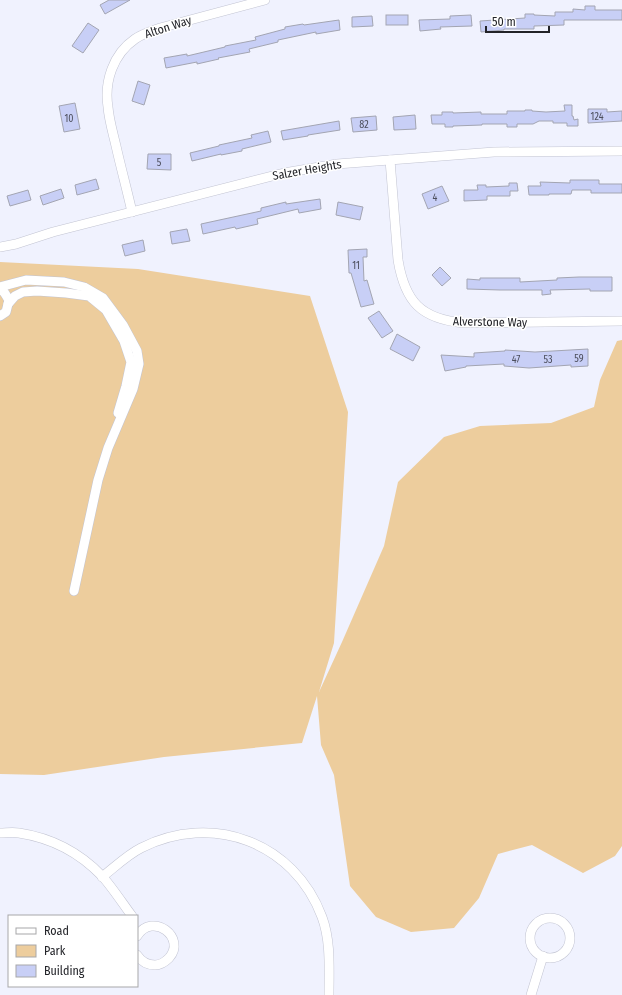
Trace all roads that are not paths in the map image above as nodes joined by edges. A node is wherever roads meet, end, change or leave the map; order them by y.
1 (265, 0) edge
2 (622, 151) edge
3 (390, 160) junction
4 (132, 212) junction
5 (0, 247) edge
6 (0, 287) edge
7 (0, 290) edge
8 (8, 304) junction
9 (0, 316) edge
10 (622, 321) edge
11 (108, 448) junction
12 (74, 591) dead end
13 (0, 833) edge
14 (102, 877) junction
15 (131, 915) edge
16 (139, 930) edge
17 (138, 956) edge
18 (543, 956) junction
19 (329, 995) edge
20 (531, 995) edge

1 - 4 street, Alton Way
2 - 3 street, Salzer Heights
3 - 4 street, Salzer Heights
3 - 10 street, Alverstone Way
4 - 5 street, Salzer Heights
6 - 11 street
7 - 8 street
8 - 9 street
8 - 11 street
11 - 12 street
13 - 14 street
14 - 15 street
14 - 19 street
16 - 17 street
18 - 18 street
18 - 20 street

